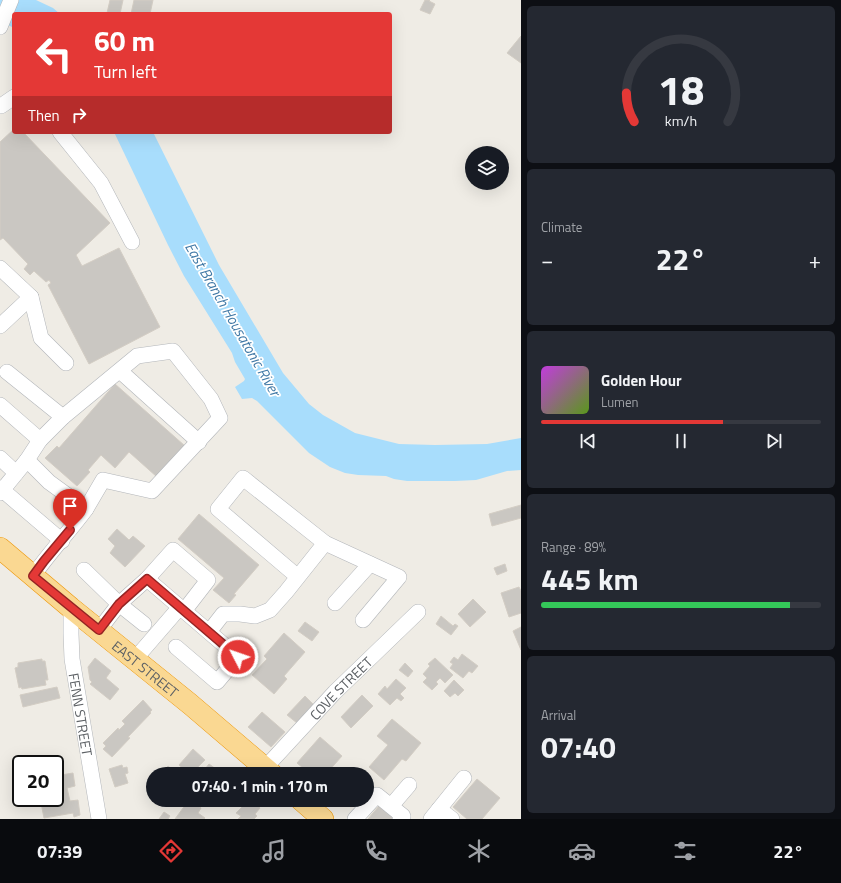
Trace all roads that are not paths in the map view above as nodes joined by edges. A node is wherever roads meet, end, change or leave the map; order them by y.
1 (11, 0) edge
2 (0, 28) edge
3 (12, 97) edge
4 (0, 106) edge
5 (62, 134) edge
6 (132, 242) dead end
7 (0, 268) edge
8 (31, 297) junction
9 (0, 326) edge
10 (66, 363) dead end
11 (120, 371) junction
12 (7, 372) dead end
13 (0, 405) edge
14 (63, 417) junction
15 (40, 440) junction
16 (199, 442) junction
17 (0, 458) edge
18 (27, 460) junction
19 (16, 473) junction
20 (1, 491) edge
21 (86, 509) junction
22 (62, 541) junction
23 (325, 543) junction
24 (0, 548) edge
25 (370, 564) junction
26 (84, 570) dead end
27 (33, 576) junction
28 (298, 577) junction
29 (147, 579) junction
30 (335, 603) dead end
31 (119, 604) junction
32 (71, 608) junction
33 (182, 609) junction
34 (418, 612) dead end
35 (362, 620) dead end
36 (144, 624) dead end
37 (99, 630) junction
38 (209, 632) junction
39 (176, 647) dead end
40 (135, 659) junction
41 (264, 767) edge
42 (272, 767) edge
43 (464, 778) dead end
44 (409, 785) dead end
45 (385, 802) junction
46 (309, 807) edge
47 (435, 814) edge
48 (360, 818) edge
49 (99, 819) edge
50 (323, 819) edge
51 (400, 819) edge
52 (452, 819) edge

1 - 2 street
3 - 4 street
5 - 6 street
7 - 8 street
8 - 9 street
8 - 10 street
11 - 14 street
11 - 16 street
11 - 16 street
12 - 14 street
13 - 15 street
14 - 15 street
15 - 18 street
16 - 21 street
17 - 19 street
18 - 19 street
18 - 21 street
19 - 20 street
20 - 22 street
21 - 22 street
22 - 27 street
23 - 25 street
23 - 28 street
23 - 28 street
24 - 27 highway, EAST STREET
25 - 30 street
25 - 35 street
26 - 31 street
27 - 32 highway, EAST STREET
28 - 38 street
29 - 31 street
29 - 33 street
29 - 33 street
31 - 36 street
31 - 37 street
32 - 37 highway, EAST STREET
32 - 49 street, FENN STREET
33 - 38 street
33 - 40 street
34 - 42 street, COVE STREET
37 - 40 highway, EAST STREET
38 - 39 street
40 - 41 highway, EAST STREET
43 - 47 street
44 - 45 street
45 - 48 street
45 - 51 street
46 - 50 highway
47 - 52 street

